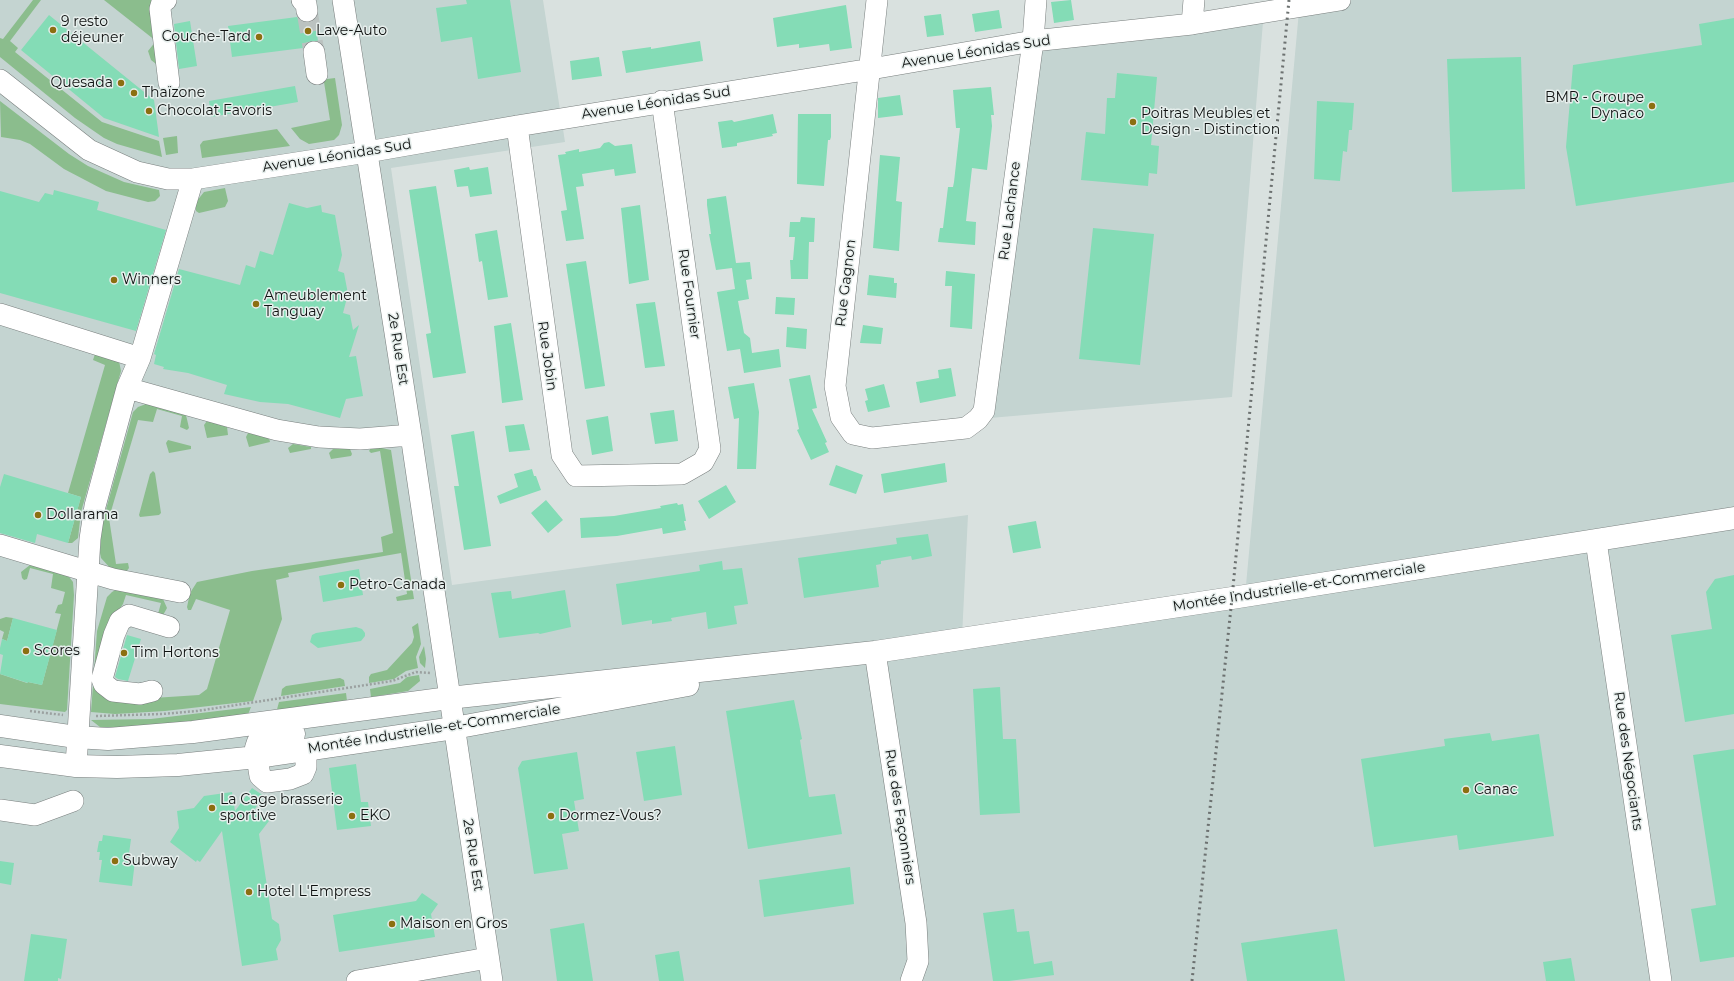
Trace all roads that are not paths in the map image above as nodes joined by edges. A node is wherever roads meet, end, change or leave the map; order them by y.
1 (166, 0) edge
2 (343, 0) edge
3 (877, 0) edge
4 (1036, 0) edge
5 (1194, 0) edge
6 (1340, 0) edge
7 (1192, 24) junction
8 (1033, 41) junction
9 (314, 52) tunnel mouth
10 (871, 69) junction
11 (317, 74) dead end
12 (0, 80) edge
13 (169, 83) dead end
14 (662, 101) junction
15 (516, 126) junction
16 (367, 152) junction
17 (193, 179) junction
18 (0, 314) edge
19 (140, 358) junction
20 (127, 388) junction
21 (978, 419) joint
22 (412, 435) junction
23 (682, 474) joint
24 (1734, 518) edge
25 (1596, 541) junction
26 (0, 545) edge
27 (88, 572) junction
28 (180, 592) dead end
29 (169, 627) dead end
30 (869, 652) junction
31 (152, 691) dead end
32 (449, 698) junction
33 (351, 711) junction
34 (0, 726) edge
35 (454, 728) junction
36 (76, 737) junction
37 (0, 756) edge
38 (257, 757) junction
39 (76, 766) junction
40 (73, 801) dead end
41 (0, 810) edge
42 (488, 958) junction
43 (357, 981) edge
44 (492, 981) edge
45 (911, 981) edge
46 (1661, 981) edge

1 - 13 street
2 - 16 street, 2e Rue Est
3 - 10 street, Rue Gagnon
4 - 8 street, Rue Lachance
5 - 7 street
6 - 7 street, Avenue Léonidas Sud
7 - 8 street, Avenue Léonidas Sud
8 - 10 street, Avenue Léonidas Sud
8 - 21 street, Rue Lachance
9 - 11 street
10 - 14 street, Avenue Léonidas Sud
10 - 21 street, Rue Gagnon
12 - 17 street, Avenue Léonidas Sud
14 - 15 street, Avenue Léonidas Sud
14 - 23 street, Rue Fournier
15 - 16 street, Avenue Léonidas Sud
15 - 23 street, Rue Jobin
16 - 17 street, Avenue Léonidas Sud
16 - 22 street, 2e Rue Est
17 - 19 street
18 - 19 street
19 - 20 street
20 - 22 street
20 - 27 street
22 - 32 street, 2e Rue Est
24 - 25 main road, Montée Industrielle-et-Commerciale
25 - 30 main road, Montée Industrielle-et-Commerciale
25 - 46 street, Rue des Négociants
26 - 27 street
27 - 28 street
27 - 36 street
29 - 31 street
30 - 32 main road, Montée Industrielle-et-Commerciale
30 - 35 main road, Montée Industrielle-et-Commerciale
30 - 45 street, Rue des Façonniers
32 - 33 main road, Montée Industrielle-et-Commerciale
32 - 35 street, 2e Rue Est
33 - 36 main road, Montée Industrielle-et-Commerciale
33 - 38 main road
34 - 36 main road, Montée Industrielle-et-Commerciale
35 - 38 main road, Montée Industrielle-et-Commerciale
35 - 42 street, 2e Rue Est
36 - 39 street
37 - 39 main road, Montée Industrielle-et-Commerciale
38 - 39 main road, Montée Industrielle-et-Commerciale
40 - 41 street
42 - 43 street
42 - 44 street, 2e Rue Est

